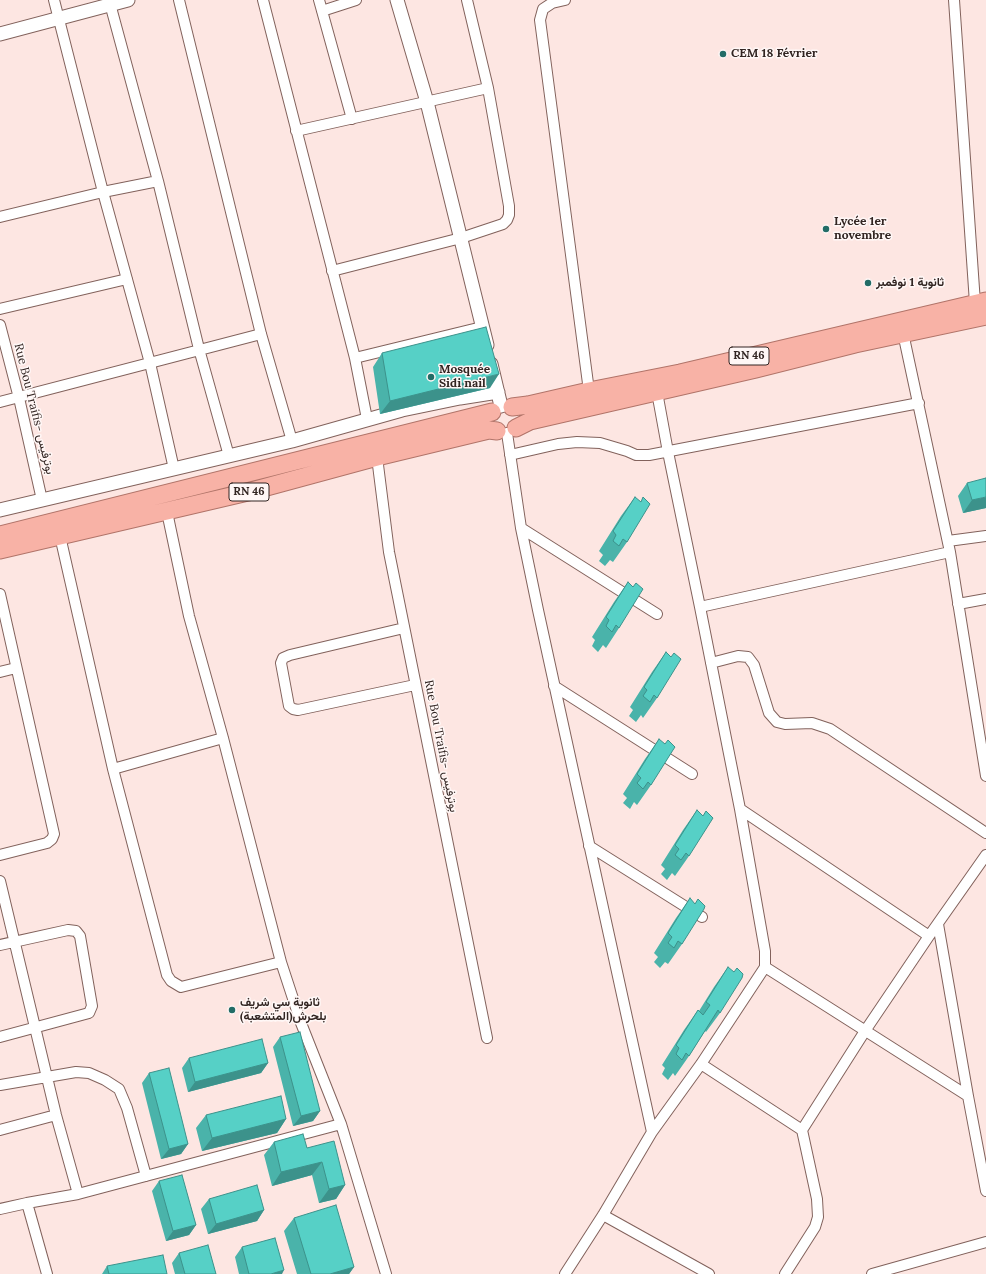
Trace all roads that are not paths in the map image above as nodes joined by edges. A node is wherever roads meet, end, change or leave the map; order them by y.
1 (54, 0) edge
2 (128, 0) edge
3 (179, 0) edge
4 (263, 0) edge
5 (319, 0) edge
6 (356, 0) edge
7 (397, 0) edge
8 (467, 0) edge
9 (564, 0) edge
10 (954, 0) edge
11 (109, 2) edge
12 (322, 11) junction
13 (59, 19) junction
14 (0, 34) edge
15 (488, 88) junction
16 (427, 102) junction
17 (352, 119) junction
18 (296, 131) junction
19 (158, 181) junction
20 (103, 192) junction
21 (0, 217) edge
22 (460, 238) junction
23 (332, 271) junction
24 (127, 279) junction
25 (980, 302) edge
26 (0, 309) edge
27 (986, 316) edge
28 (0, 325) edge
29 (482, 327) junction
30 (903, 333) junction
31 (261, 334) junction
32 (199, 349) junction
33 (355, 358) junction
34 (150, 363) junction
35 (589, 390) junction
36 (657, 392) junction
37 (20, 398) junction
38 (0, 402) edge
39 (919, 403) junction
40 (501, 404) junction
41 (367, 419) junction
42 (507, 431) junction
43 (292, 441) junction
44 (668, 452) junction
45 (229, 456) junction
46 (510, 456) junction
47 (378, 457) junction
48 (174, 469) junction
49 (42, 500) junction
50 (0, 510) edge
51 (166, 512) junction
52 (521, 528) junction
53 (0, 536) edge
54 (60, 536) junction
55 (986, 536) edge
56 (949, 546) junction
57 (0, 550) edge
58 (0, 594) edge
59 (986, 599) edge
60 (958, 604) junction
61 (700, 607) junction
62 (657, 614) dead end
63 (404, 628) junction
64 (710, 663) junction
65 (16, 668) junction
66 (0, 672) edge
67 (415, 684) junction
68 (554, 686) junction
69 (983, 735) edge
70 (223, 738) junction
71 (113, 769) junction
72 (692, 774) dead end
73 (986, 776) edge
74 (740, 809) junction
75 (986, 834) edge
76 (589, 846) junction
77 (0, 855) edge
78 (986, 855) edge
79 (0, 881) edge
80 (702, 917) edge
81 (938, 924) junction
82 (929, 936) junction
83 (14, 941) junction
84 (0, 945) edge
85 (281, 962) junction
86 (765, 967) junction
87 (35, 1028) junction
88 (865, 1031) junction
89 (0, 1037) edge
90 (487, 1038) dead end
91 (701, 1064) junction
92 (47, 1077) junction
93 (0, 1085) edge
94 (968, 1096) junction
95 (56, 1115) junction
96 (341, 1124) junction
97 (0, 1130) edge
98 (802, 1130) junction
99 (652, 1132) junction
100 (146, 1176) junction
101 (986, 1191) edge
102 (78, 1194) junction
103 (27, 1203) junction
104 (0, 1209) edge
105 (603, 1215) junction
106 (986, 1242) edge
107 (899, 1271) edge
108 (47, 1274) edge
109 (386, 1274) edge
110 (565, 1274) edge
111 (709, 1274) edge
112 (785, 1274) edge
113 (872, 1274) edge

1 - 13 street
2 - 11 street
3 - 31 street
4 - 18 street
5 - 12 street
6 - 12 street
7 - 16 street
8 - 15 street
9 - 35 street
10 - 25 street
11 - 13 street
11 - 19 street
12 - 17 street
13 - 14 street
13 - 20 street
15 - 16 street
15 - 22 street
16 - 17 street
16 - 22 street
17 - 18 street
18 - 23 street
19 - 20 street
19 - 32 street
20 - 21 street
20 - 24 street
22 - 23 street
22 - 29 street
23 - 33 street
24 - 26 street
24 - 34 street
25 - 35 highway, RN 46
27 - 30 highway, RN 46
28 - 37 street, Rue Bou Traifis- بوترفيس
29 - 33 street
29 - 40 street
30 - 36 highway, RN 46
30 - 39 street
31 - 32 street
31 - 43 street
32 - 34 street
32 - 45 street
33 - 41 street
34 - 37 street
34 - 48 street
35 - 40 highway, RN 46
36 - 42 highway, RN 46
36 - 44 street
37 - 38 street
37 - 49 street, Rue Bou Traifis- بوترفيس
39 - 44 street
39 - 56 street
40 - 41 street
40 - 42 highway
40 - 42 highway
40 - 53 highway, RN 46
41 - 43 street
42 - 46 street
42 - 47 highway, RN 46
43 - 45 street
44 - 46 street
44 - 61 street
45 - 48 street
46 - 52 street
47 - 51 highway, RN 46
47 - 63 street, Rue Bou Traifis- بوترفيس
48 - 49 street
49 - 50 street
51 - 54 highway, RN 46
51 - 70 street
52 - 62 street
52 - 68 street
54 - 57 highway, RN 46
54 - 71 street
55 - 56 street
56 - 60 street
56 - 61 street
58 - 65 street
59 - 60 street
60 - 69 street
61 - 64 street
63 - 67 street, Rue Bou Traifis- بوترفيس
63 - 67 street
64 - 74 street
64 - 75 street
65 - 66 street
65 - 77 street
67 - 90 street, Rue Bou Traifis- بوترفيس
68 - 72 street
68 - 76 street
69 - 73 street
70 - 71 street
70 - 85 street
71 - 85 street
74 - 82 street
74 - 86 street
76 - 80 street
76 - 99 street
78 - 81 street
79 - 83 street
81 - 82 street
81 - 94 street
82 - 88 street
83 - 84 street
83 - 87 street
83 - 87 street
85 - 96 street
86 - 88 street
86 - 91 street
87 - 89 street
87 - 92 street
88 - 94 street
88 - 98 street
91 - 98 street
91 - 99 street
92 - 93 street
92 - 95 street
92 - 100 street
94 - 101 street
95 - 97 street
95 - 102 street
96 - 100 street
96 - 109 street
98 - 112 street
99 - 105 street
100 - 102 street
102 - 103 street
103 - 104 street
103 - 108 street
105 - 110 street
105 - 111 street
106 - 107 street
107 - 113 street

